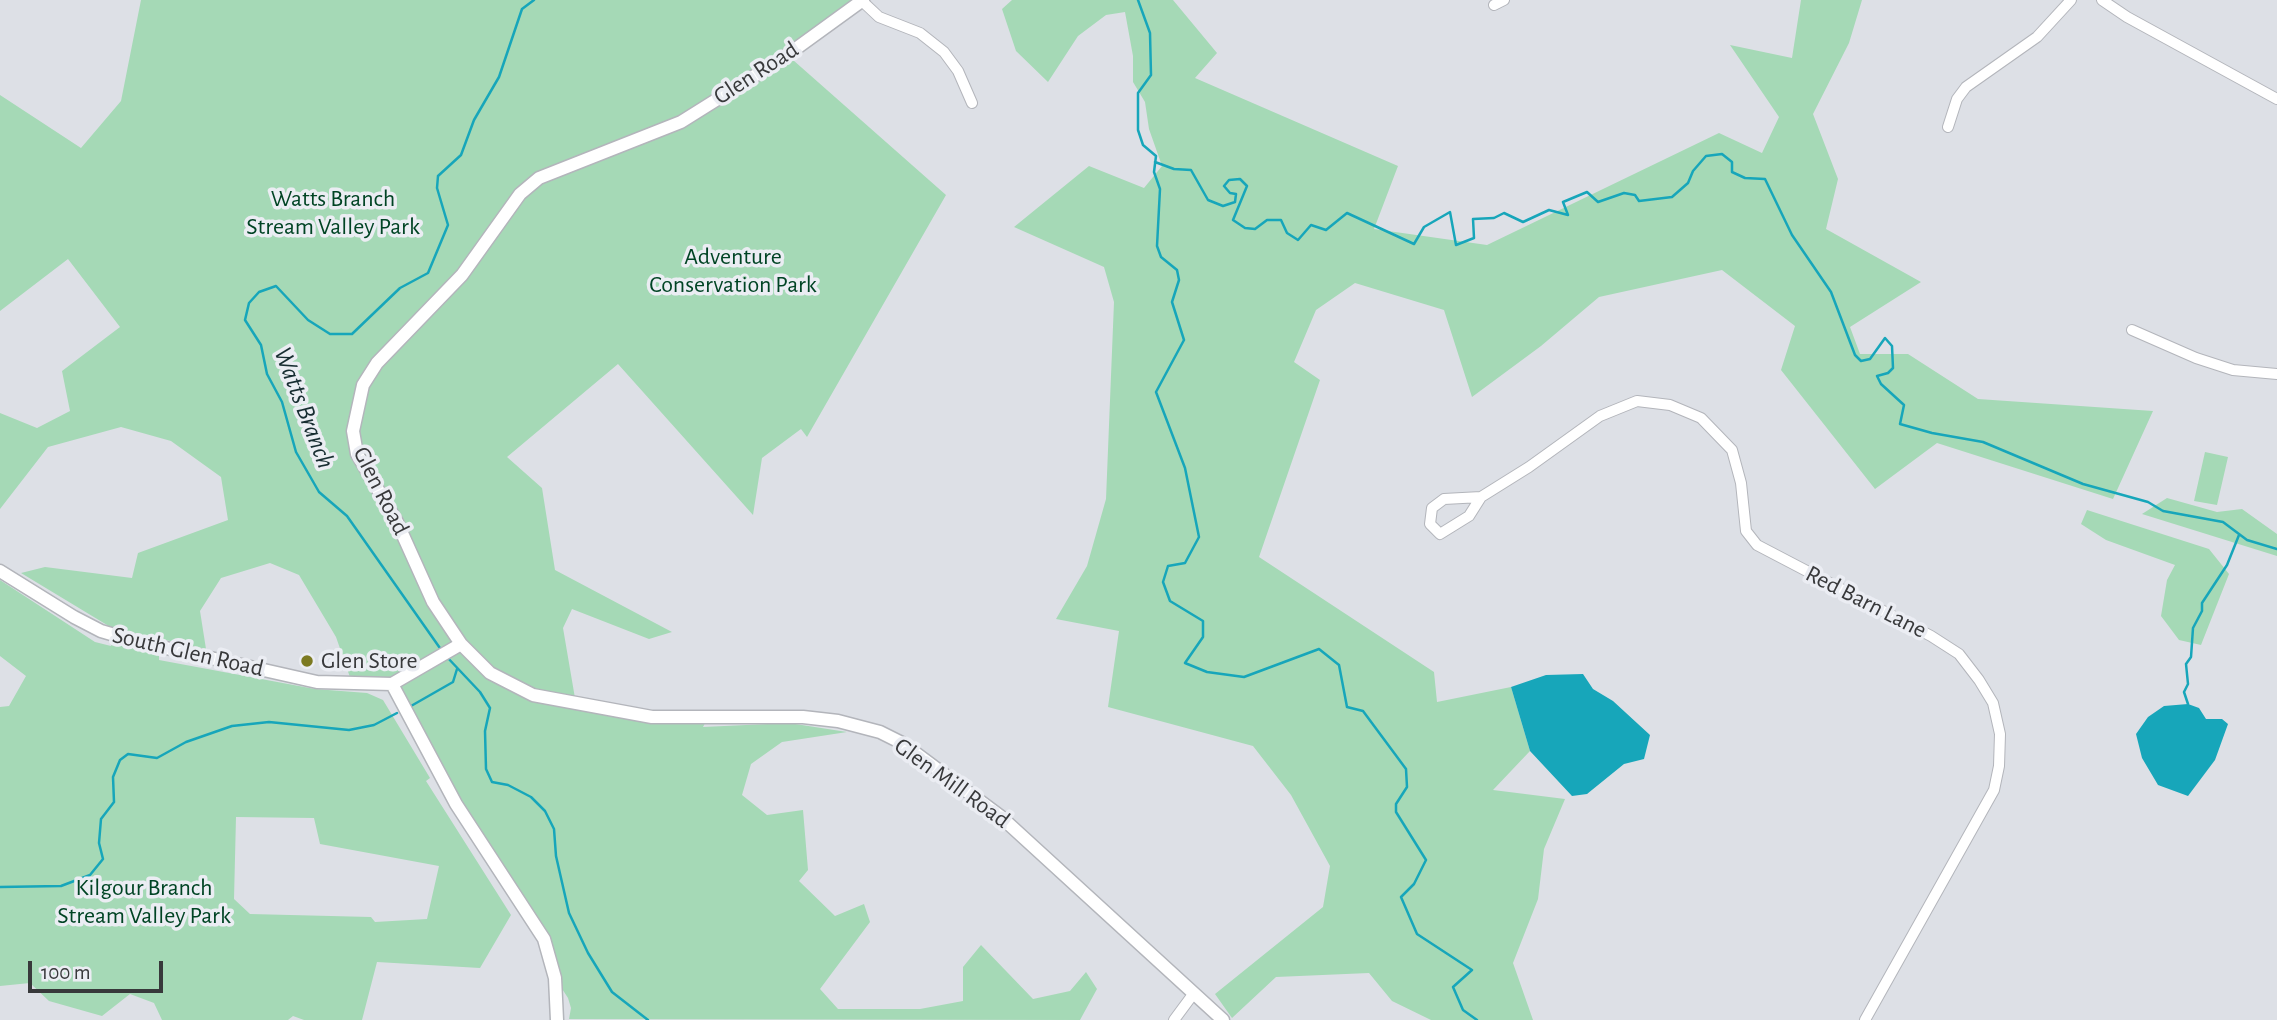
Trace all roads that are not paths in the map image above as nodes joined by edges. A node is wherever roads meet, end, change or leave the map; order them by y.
1 (1504, 0) edge
2 (2071, 0) edge
3 (2102, 0) edge
4 (863, 1) edge
5 (1494, 5) dead end
6 (2277, 99) edge
7 (972, 103) dead end
8 (1948, 127) dead end
9 (2132, 330) dead end
10 (2277, 374) edge
11 (1481, 497) junction
12 (0, 571) edge
13 (456, 647) junction
14 (392, 684) junction
15 (1194, 993) junction
16 (556, 1020) edge
17 (1174, 1020) edge
18 (1223, 1020) edge
19 (1865, 1020) edge

1 - 5 street
2 - 8 street
3 - 6 street
4 - 7 street
4 - 13 main road, Glen Road
9 - 10 street
11 - 11 street, Red Barn Lane
11 - 19 street, Red Barn Lane
12 - 14 main road, South Glen Road
13 - 14 main road
13 - 15 main road, Glen Mill Road
14 - 16 main road
15 - 17 street
15 - 18 main road, Glen Mill Road

